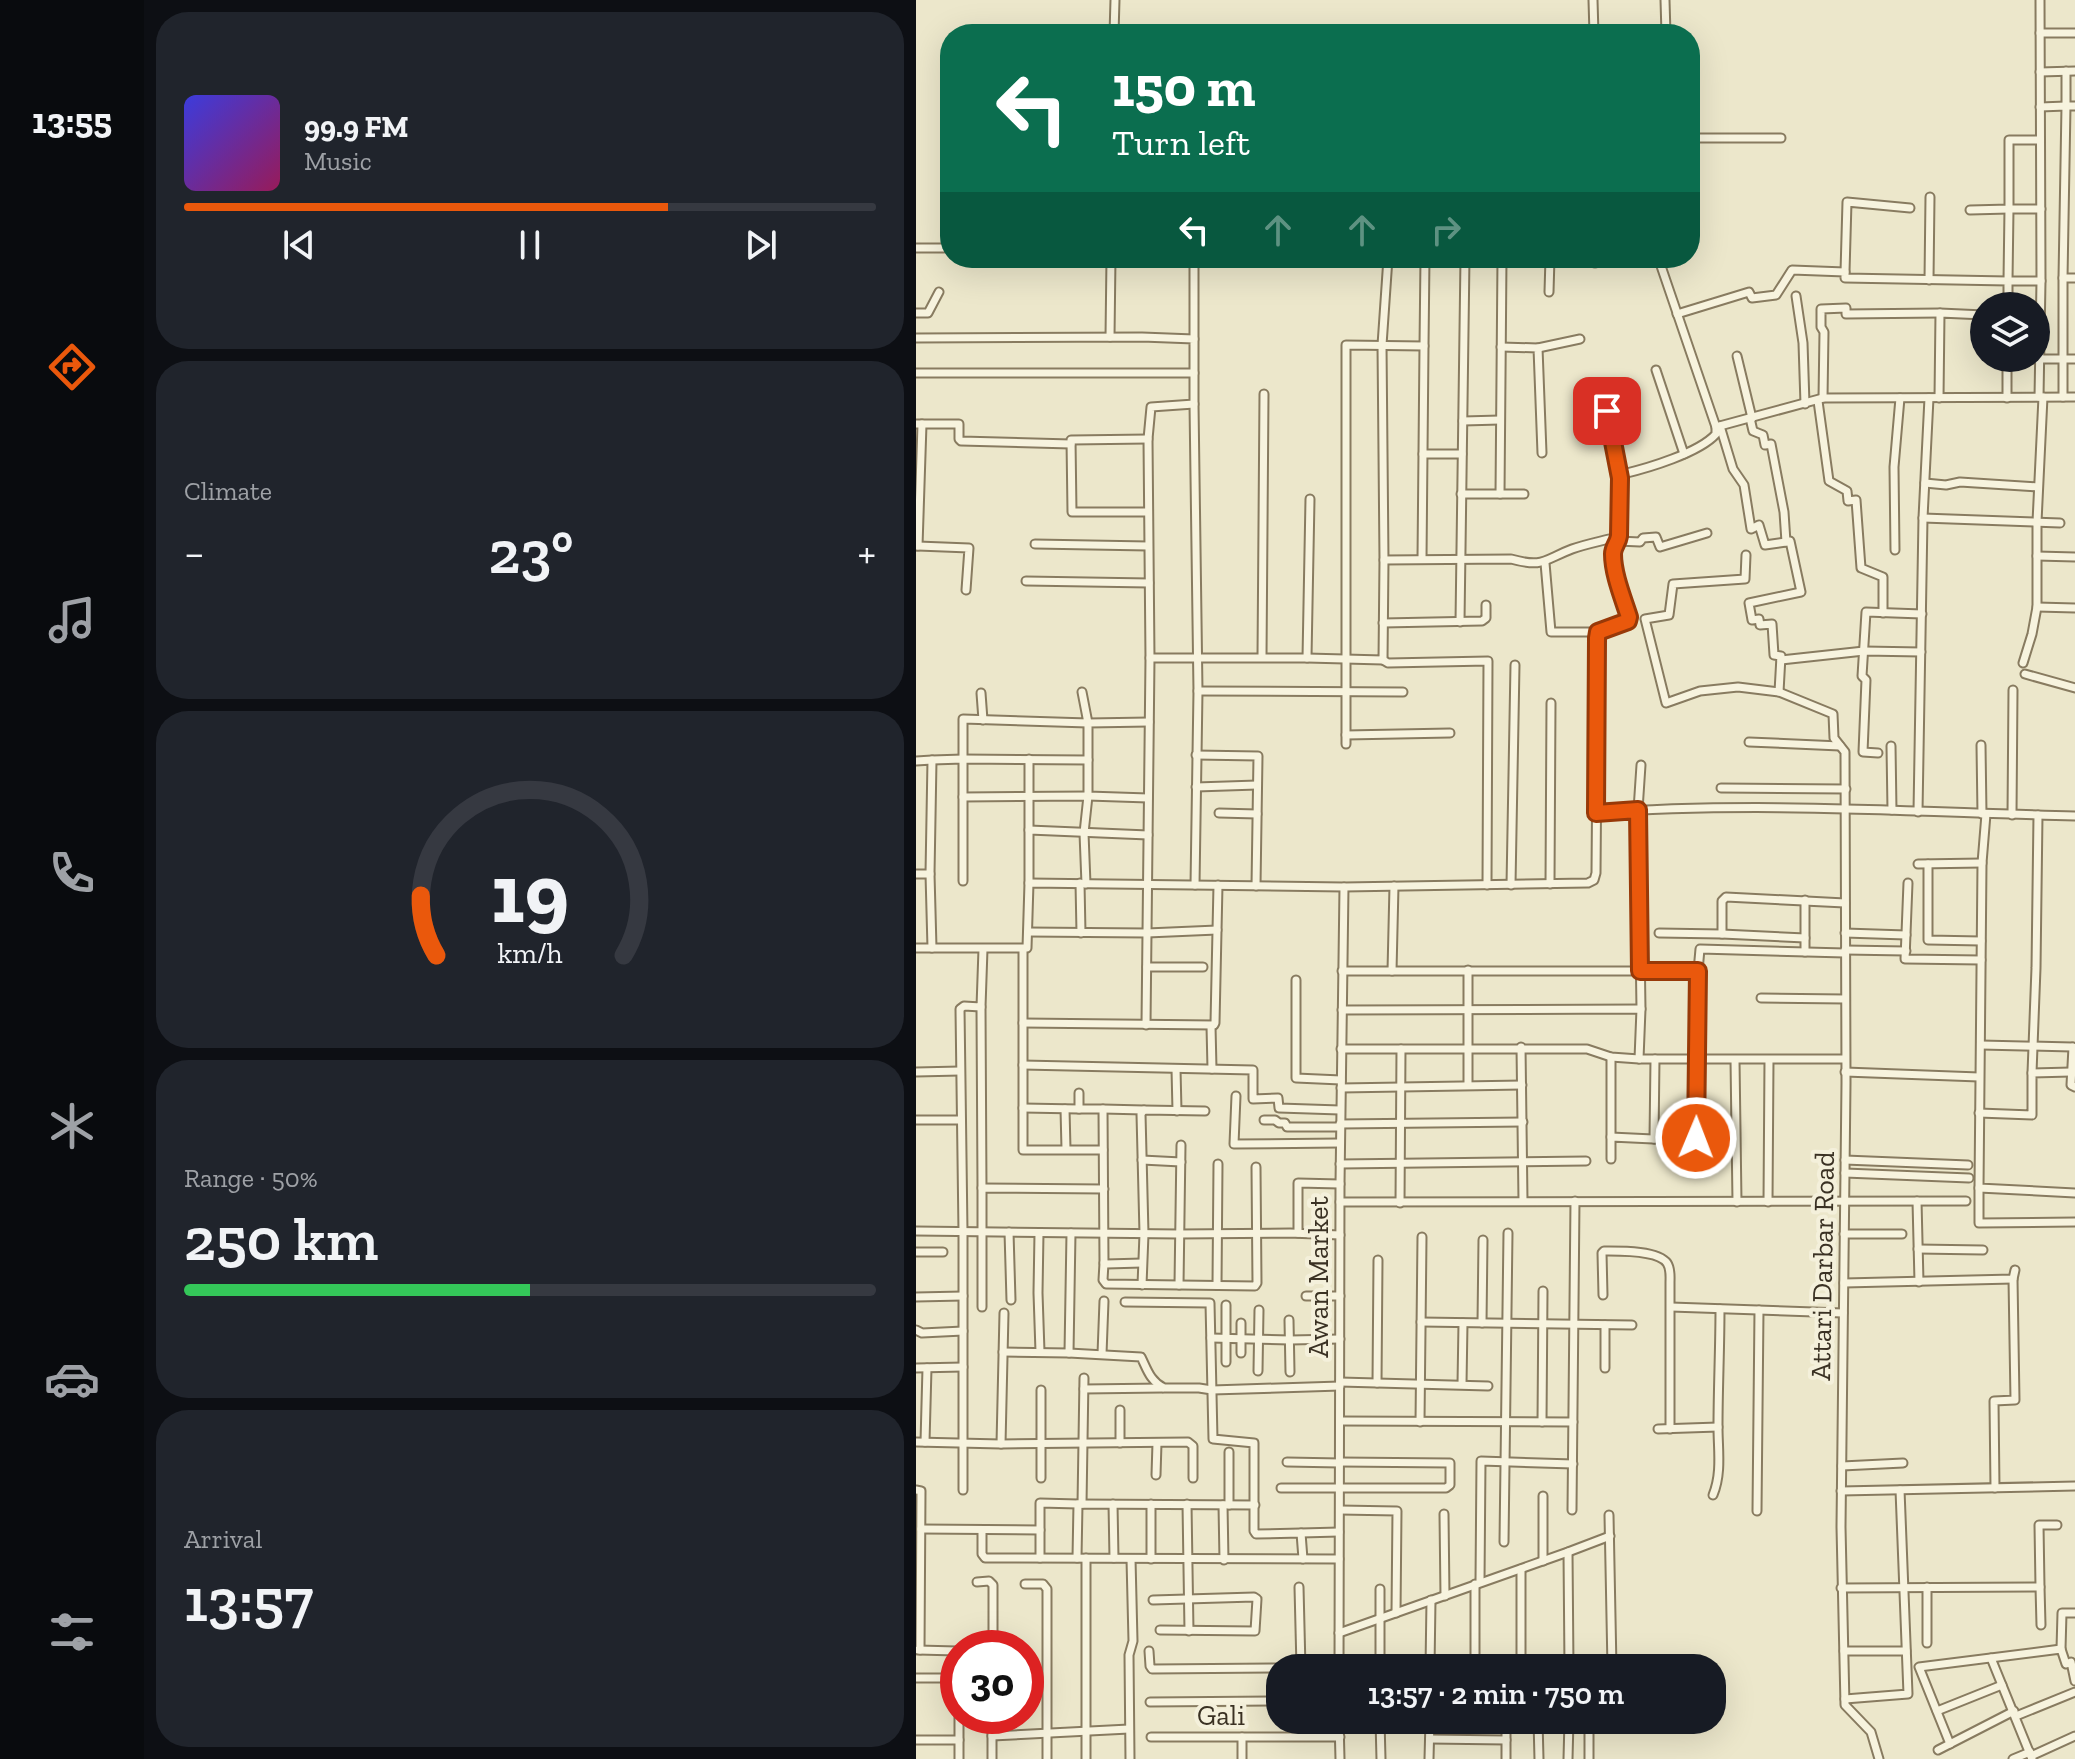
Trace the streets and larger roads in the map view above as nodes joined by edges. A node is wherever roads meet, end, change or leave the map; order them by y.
1 (1115, 0) edge
2 (1593, 0) edge
3 (1665, 0) edge
4 (2040, 0) edge
5 (1114, 24) edge
6 (1594, 24) edge
7 (1666, 24) edge
8 (2040, 33) junction
9 (2075, 33) edge
10 (2071, 71) edge
11 (2040, 72) junction
12 (2070, 106) edge
13 (2040, 107) junction
14 (1700, 138) edge
15 (1781, 138) dead end
16 (2040, 140) junction
17 (2065, 168) junction
18 (2075, 168) edge
19 (1930, 197) dead end
20 (2065, 203) junction
21 (2075, 203) edge
22 (1910, 208) dead end
23 (2009, 209) junction
24 (2041, 209) junction
25 (1970, 210) dead end
26 (2064, 241) junction
27 (2075, 241) edge
28 (916, 248) edge
29 (940, 248) edge
30 (1111, 268) edge
31 (1194, 268) edge
32 (1387, 268) edge
33 (1425, 268) edge
34 (1465, 268) edge
35 (1502, 268) edge
36 (1550, 268) edge
37 (1662, 268) edge
38 (1845, 272) junction
39 (2063, 278) junction
40 (2075, 278) edge
41 (1929, 280) junction
42 (2008, 281) junction
43 (2041, 281) junction
44 (939, 292) dead end
45 (1549, 292) dead end
46 (2008, 292) edge
47 (2041, 292) edge
48 (1796, 296) dead end
49 (916, 313) edge
50 (1940, 313) junction
51 (1677, 314) junction
52 (1970, 314) edge
53 (1110, 337) junction
54 (916, 338) edge
55 (1194, 339) junction
56 (1580, 339) dead end
57 (1382, 345) junction
58 (1424, 346) junction
59 (1501, 347) junction
60 (1538, 348) junction
61 (1737, 356) dead end
62 (2050, 359) edge
63 (2063, 359) junction
64 (2075, 359) edge
65 (1656, 370) dead end
66 (2007, 372) edge
67 (2040, 372) edge
68 (916, 373) edge
69 (1194, 373) junction
70 (1602, 388) dead end
71 (1264, 394) dead end
72 (2041, 397) junction
73 (2063, 397) junction
74 (2075, 397) edge
75 (1900, 398) junction
76 (1929, 398) junction
77 (1939, 398) junction
78 (2007, 398) junction
79 (1820, 400) junction
80 (1194, 404) junction
81 (1805, 404) junction
82 (1751, 418) junction
83 (1500, 420) junction
84 (1463, 421) junction
85 (919, 424) edge
86 (1718, 426) junction
87 (1148, 439) junction
88 (1071, 444) junction
89 (1542, 453) dead end
90 (1423, 454) junction
91 (1462, 454) junction
92 (1684, 454) junction
93 (1620, 478) junction
94 (1925, 483) junction
95 (2038, 487) junction
96 (1461, 494) junction
97 (1500, 494) junction
98 (1524, 494) dead end
99 (1310, 499) dead end
100 (1148, 512) junction
101 (1923, 518) junction
102 (2037, 522) junction
103 (2060, 523) dead end
104 (1707, 533) dead end
105 (1609, 539) dead end
106 (1618, 541) junction
107 (1786, 542) junction
108 (1035, 544) dead end
109 (917, 546) edge
110 (1148, 546) junction
111 (1895, 550) dead end
112 (1746, 555) dead end
113 (2037, 556) junction
114 (2075, 557) edge
115 (1422, 559) junction
116 (1460, 559) junction
117 (1384, 560) junction
118 (1545, 563) junction
119 (1026, 581) dead end
120 (1149, 583) junction
121 (966, 590) dead end
122 (1486, 605) dead end
123 (2037, 607) junction
124 (2075, 608) edge
125 (1883, 613) junction
126 (1922, 614) junction
127 (1645, 619) junction
128 (1628, 621) junction
129 (1460, 622) junction
130 (1383, 623) junction
131 (1598, 632) junction
132 (1864, 651) junction
133 (1921, 652) junction
134 (1262, 657) junction
135 (1150, 658) junction
136 (1197, 658) junction
137 (1307, 658) junction
138 (1345, 658) junction
139 (1383, 660) junction
140 (1781, 660) junction
141 (2023, 663) dead end
142 (1515, 665) dead end
143 (2025, 674) dead end
144 (2075, 688) edge
145 (2013, 690) dead end
146 (1198, 691) junction
147 (1082, 692) dead end
148 (1345, 692) junction
149 (1403, 692) dead end
150 (1779, 692) junction
151 (981, 693) dead end
152 (1551, 703) dead end
153 (983, 720) junction
154 (1149, 722) junction
155 (1088, 723) junction
156 (1450, 733) dead end
157 (1346, 735) junction
158 (1749, 742) dead end
159 (1346, 744) dead end
160 (1981, 745) dead end
161 (1840, 746) junction
162 (1891, 746) dead end
163 (1878, 753) dead end
164 (1196, 755) junction
165 (963, 759) junction
166 (1029, 759) junction
167 (932, 760) junction
168 (1088, 760) junction
169 (916, 761) edge
170 (1641, 765) dead end
171 (1257, 785) junction
172 (1196, 787) junction
173 (1721, 788) dead end
174 (1846, 789) junction
175 (1029, 796) junction
176 (1088, 796) junction
177 (963, 797) junction
178 (1148, 798) junction
179 (1845, 808) junction
180 (1638, 810) junction
181 (1892, 810) junction
182 (1918, 812) junction
183 (1219, 813) dead end
184 (1596, 813) junction
185 (1257, 814) junction
186 (1984, 814) junction
187 (2012, 815) junction
188 (2038, 815) junction
189 (2075, 816) edge
190 (1029, 830) junction
191 (1084, 833) junction
192 (1148, 835) junction
193 (1982, 863) junction
194 (1918, 864) dead end
195 (1928, 864) junction
196 (916, 874) edge
197 (930, 874) junction
198 (963, 881) dead end
199 (1029, 883) junction
200 (1908, 883) dead end
201 (1083, 884) junction
202 (1148, 884) junction
203 (1550, 884) junction
204 (1195, 885) junction
205 (1218, 885) junction
206 (1487, 885) junction
207 (1511, 885) junction
208 (1256, 886) junction
209 (1394, 886) junction
210 (1344, 887) junction
211 (1805, 900) junction
212 (1845, 903) junction
213 (1217, 930) junction
214 (1028, 932) junction
215 (1081, 933) junction
216 (1147, 933) junction
217 (1659, 933) dead end
218 (1845, 933) junction
219 (1722, 934) junction
220 (1906, 935) junction
221 (1805, 938) junction
222 (1981, 941) junction
223 (916, 948) edge
224 (932, 948) junction
225 (983, 949) junction
226 (1023, 949) junction
227 (1906, 951) junction
228 (1805, 952) junction
229 (1845, 952) junction
230 (1981, 960) junction
231 (1147, 967) junction
232 (1203, 967) dead end
233 (1468, 970) junction
234 (1342, 971) junction
235 (1392, 971) junction
236 (1640, 971) junction
237 (1698, 971) junction
238 (1296, 980) dead end
239 (1761, 998) dead end
240 (1845, 999) junction
241 (981, 1007) junction
242 (1469, 1009) junction
243 (1641, 1009) junction
244 (1342, 1010) junction
245 (1023, 1023) junction
246 (1146, 1025) junction
247 (1211, 1026) junction
248 (1981, 1045) junction
249 (2033, 1046) junction
250 (1521, 1047) junction
251 (2073, 1047) edge
252 (1468, 1048) junction
253 (1341, 1049) junction
254 (1401, 1049) junction
255 (1611, 1057) junction
256 (1639, 1059) junction
257 (1655, 1059) junction
258 (1845, 1059) junction
259 (1698, 1060) junction
260 (1735, 1060) junction
261 (1769, 1060) junction
262 (1023, 1065) junction
263 (1176, 1069) junction
264 (1212, 1069) junction
265 (960, 1071) junction
266 (916, 1072) edge
267 (1845, 1072) junction
268 (2071, 1072) junction
269 (2032, 1073) junction
270 (1979, 1077) junction
271 (1341, 1084) junction
272 (1468, 1085) junction
273 (1522, 1085) junction
274 (2075, 1087) edge
275 (1401, 1088) junction
276 (1079, 1093) dead end
277 (1236, 1096) dead end
278 (1023, 1108) junction
279 (1065, 1109) junction
280 (1079, 1109) junction
281 (1103, 1109) junction
282 (1144, 1110) junction
283 (1340, 1110) junction
284 (1177, 1111) junction
285 (1205, 1111) dead end
286 (1979, 1113) junction
287 (916, 1120) edge
288 (961, 1120) junction
289 (1264, 1120) dead end
290 (1523, 1122) junction
291 (1340, 1125) junction
292 (1401, 1125) junction
293 (1611, 1137) junction
294 (1654, 1139) junction
295 (1340, 1143) junction
296 (1181, 1145) dead end
297 (1066, 1149) junction
298 (1103, 1150) junction
299 (1611, 1159) dead end
300 (1142, 1160) junction
301 (1523, 1160) junction
302 (1845, 1160) junction
303 (1586, 1161) dead end
304 (1181, 1162) junction
305 (1218, 1164) dead end
306 (1340, 1164) junction
307 (1400, 1165) junction
308 (1968, 1165) dead end
309 (1256, 1167) dead end
310 (1845, 1173) junction
311 (1969, 1178) dead end
312 (1340, 1184) junction
313 (982, 1188) junction
314 (1979, 1188) junction
315 (1104, 1189) junction
316 (2075, 1193) edge
317 (1523, 1201) junction
318 (1575, 1201) junction
319 (1845, 1201) junction
320 (1917, 1201) junction
321 (1966, 1201) dead end
322 (1340, 1202) junction
323 (1737, 1202) junction
324 (1768, 1202) junction
325 (1400, 1203) junction
326 (2075, 1222) edge
327 (916, 1231) edge
328 (963, 1232) junction
329 (983, 1232) junction
330 (1009, 1232) junction
331 (1039, 1233) junction
332 (1071, 1233) junction
333 (1104, 1233) junction
334 (1298, 1233) junction
335 (1508, 1233) dead end
336 (1144, 1234) junction
337 (1179, 1234) junction
338 (1218, 1234) junction
339 (1257, 1234) junction
340 (1844, 1234) junction
341 (1902, 1234) dead end
342 (1340, 1235) junction
343 (1422, 1237) dead end
344 (1483, 1240) dead end
345 (1918, 1249) junction
346 (1983, 1250) dead end
347 (916, 1252) edge
348 (943, 1252) dead end
349 (1378, 1260) dead end
350 (1104, 1263) junction
351 (1142, 1263) junction
352 (2015, 1270) dead end
353 (2013, 1279) junction
354 (1919, 1282) junction
355 (1844, 1283) junction
356 (1142, 1285) junction
357 (1179, 1285) junction
358 (1217, 1285) junction
359 (1543, 1291) dead end
360 (1603, 1295) dead end
361 (963, 1296) junction
362 (1306, 1296) dead end
363 (1340, 1296) junction
364 (916, 1297) edge
365 (1011, 1300) dead end
366 (1104, 1301) dead end
367 (1125, 1302) dead end
368 (1226, 1305) dead end
369 (982, 1307) dead end
370 (1671, 1307) junction
371 (1720, 1309) junction
372 (1259, 1310) dead end
373 (1759, 1310) junction
374 (1004, 1313) dead end
375 (1843, 1313) junction
376 (1289, 1320) dead end
377 (1421, 1322) junction
378 (1241, 1323) dead end
379 (1463, 1323) junction
380 (1482, 1323) junction
381 (1506, 1323) junction
382 (1542, 1324) junction
383 (1574, 1324) junction
384 (1605, 1325) junction
385 (1632, 1325) dead end
386 (916, 1330) edge
387 (963, 1331) junction
388 (1211, 1338) junction
389 (1226, 1338) junction
390 (1242, 1338) junction
391 (1258, 1339) junction
392 (1340, 1339) junction
393 (1290, 1340) junction
394 (1003, 1352) junction
395 (1040, 1352) junction
396 (1069, 1353) junction
397 (1241, 1353) dead end
398 (1102, 1354) junction
399 (1226, 1362) dead end
400 (963, 1367) junction
401 (916, 1368) edge
402 (927, 1368) junction
403 (1605, 1368) dead end
404 (1258, 1371) dead end
405 (1290, 1372) dead end
406 (1084, 1378) dead end
407 (1377, 1383) junction
408 (1340, 1384) junction
409 (1420, 1384) junction
410 (1462, 1384) junction
411 (1488, 1386) dead end
412 (1164, 1388) junction
413 (1084, 1389) junction
414 (1041, 1390) dead end
415 (1212, 1390) junction
416 (1120, 1410) dead end
417 (1340, 1421) junction
418 (1420, 1422) junction
419 (1505, 1422) junction
420 (1542, 1422) junction
421 (1573, 1422) junction
422 (1718, 1427) junction
423 (1658, 1429) dead end
424 (1670, 1429) junction
425 (916, 1442) edge
426 (925, 1442) junction
427 (1083, 1443) junction
428 (1120, 1443) junction
429 (1157, 1443) junction
430 (963, 1444) junction
431 (1001, 1444) junction
432 (1041, 1444) junction
433 (1229, 1452) dead end
434 (1287, 1462) dead end
435 (1340, 1462) junction
436 (1505, 1462) junction
437 (1903, 1463) dead end
438 (1573, 1464) junction
439 (1842, 1466) junction
440 (1156, 1475) dead end
441 (1041, 1478) dead end
442 (1193, 1478) dead end
443 (2075, 1486) edge
444 (1281, 1488) dead end
445 (1340, 1488) junction
446 (1995, 1488) junction
447 (916, 1490) edge
448 (963, 1490) dead end
449 (1900, 1490) junction
450 (1841, 1491) junction
451 (1713, 1495) dead end
452 (1543, 1496) dead end
453 (1080, 1504) junction
454 (1113, 1504) junction
455 (1151, 1504) junction
456 (1187, 1504) junction
457 (1226, 1505) junction
458 (1255, 1505) junction
459 (1340, 1510) junction
460 (1572, 1510) dead end
461 (1757, 1511) dead end
462 (1444, 1514) dead end
463 (1609, 1515) dead end
464 (2057, 1525) dead end
465 (921, 1529) junction
466 (982, 1530) junction
467 (1040, 1530) junction
468 (1339, 1532) junction
469 (1301, 1533) junction
470 (1610, 1536) junction
471 (1504, 1542) dead end
472 (1568, 1552) junction
473 (1040, 1558) junction
474 (1077, 1558) junction
475 (1086, 1558) junction
476 (1114, 1558) junction
477 (1131, 1559) junction
478 (1151, 1559) junction
479 (1189, 1559) junction
480 (1303, 1559) junction
481 (1339, 1559) junction
482 (1224, 1560) junction
483 (1543, 1561) junction
484 (1521, 1569) junction
485 (977, 1582) dead end
486 (1477, 1583) junction
487 (1025, 1584) dead end
488 (1299, 1587) dead end
489 (1927, 1587) junction
490 (2040, 1587) junction
491 (1841, 1588) junction
492 (1903, 1588) junction
493 (1380, 1589) dead end
494 (1445, 1596) junction
495 (1188, 1598) junction
496 (1153, 1600) dead end
497 (1431, 1600) junction
498 (1396, 1613) junction
499 (2075, 1613) edge
500 (1380, 1618) junction
501 (2041, 1625) dead end
502 (993, 1630) edge
503 (1160, 1630) dead end
504 (1189, 1631) junction
505 (1339, 1633) junction
506 (1927, 1643) dead end
507 (2061, 1649) junction
508 (918, 1650) edge
509 (940, 1651) edge
510 (1149, 1651) dead end
511 (1844, 1651) junction
512 (1906, 1651) junction
513 (1301, 1654) edge
514 (1338, 1654) edge
515 (1380, 1654) edge
516 (1430, 1654) edge
517 (1475, 1654) edge
518 (1521, 1654) edge
519 (1569, 1654) edge
520 (1612, 1654) edge
521 (1991, 1658) junction
522 (1266, 1668) edge
523 (916, 1678) edge
524 (940, 1678) edge
525 (2075, 1681) edge
526 (2002, 1685) junction
527 (2075, 1692) edge
528 (1845, 1699) junction
529 (1266, 1701) edge
530 (1150, 1702) dead end
531 (1937, 1711) junction
532 (2015, 1714) junction
533 (1129, 1729) junction
534 (1086, 1731) junction
535 (959, 1734) edge
536 (1048, 1734) junction
537 (1340, 1734) edge
538 (1380, 1734) edge
539 (1430, 1734) edge
540 (1506, 1734) edge
541 (1538, 1734) edge
542 (1569, 1734) edge
543 (1589, 1734) edge
544 (992, 1736) joint
545 (2075, 1736) edge
546 (1151, 1737) dead end
547 (1242, 1737) junction
548 (1340, 1737) junction
549 (1430, 1739) junction
550 (916, 1740) edge
551 (959, 1740) junction
552 (1506, 1740) junction
553 (1950, 1744) junction
554 (1938, 1750) dead end
555 (2031, 1755) edge
556 (959, 1759) edge
557 (992, 1759) edge
558 (1047, 1759) edge
559 (1086, 1759) edge
560 (1130, 1759) edge
561 (1242, 1759) edge
562 (1340, 1759) edge
563 (1381, 1759) edge
564 (1429, 1759) edge
565 (1506, 1759) edge
566 (1539, 1759) edge
567 (1568, 1759) edge
568 (1589, 1759) edge
569 (1879, 1759) edge
570 (2013, 1759) edge

1 - 5 street
2 - 6 street
3 - 7 street
4 - 8 street
8 - 9 street
8 - 11 street
10 - 11 street
10 - 12 street
11 - 13 street
12 - 13 street
12 - 17 street
13 - 16 street
14 - 15 street
16 - 23 street
16 - 24 street
17 - 18 street
17 - 20 street
19 - 41 street
20 - 21 street
20 - 26 street
22 - 38 street
23 - 24 street
23 - 25 street
23 - 42 street
24 - 43 street
26 - 27 street
26 - 39 street
28 - 29 street
30 - 53 street
31 - 55 street
32 - 57 street
33 - 58 street
34 - 84 street
35 - 59 street
36 - 45 street
37 - 51 street
38 - 41 street
38 - 51 street
39 - 40 street
39 - 63 street
41 - 42 street
42 - 43 street
42 - 46 street
43 - 47 street
44 - 49 street
48 - 81 street
50 - 52 street
50 - 77 street
50 - 79 street
51 - 86 street
53 - 54 street
53 - 55 street
55 - 69 street
56 - 60 street
57 - 58 street
57 - 117 street
57 - 138 street
58 - 90 street
59 - 60 street
59 - 83 street
60 - 89 street
61 - 82 street
62 - 63 street
63 - 64 street
63 - 73 street
65 - 92 street
66 - 78 street
67 - 72 street
68 - 69 street
69 - 80 street
70 - 93 street
71 - 134 street
72 - 73 street
72 - 78 street
72 - 95 street
73 - 74 street
75 - 76 street
75 - 79 street
75 - 111 street
76 - 77 street
76 - 94 street
77 - 78 street
79 - 81 street
79 - 125 street
80 - 87 street
80 - 136 street
81 - 82 street
82 - 86 street
82 - 107 street
83 - 84 street
83 - 97 street
84 - 91 street
85 - 88 street
85 - 109 street
86 - 92 street
86 - 107 street
87 - 88 street
87 - 100 street
88 - 100 street
90 - 91 street
90 - 115 street
91 - 96 street
92 - 93 street
93 - 106 street
94 - 95 street
94 - 101 street
95 - 102 street
96 - 97 street
96 - 116 street
97 - 98 street
99 - 137 street
100 - 110 street
101 - 102 street
101 - 126 street
102 - 103 street
102 - 113 street
104 - 106 street
105 - 118 street
106 - 128 street
107 - 140 street
108 - 110 street
109 - 121 street
110 - 120 street
112 - 127 street
113 - 114 street
113 - 123 street
115 - 116 street
115 - 117 street
116 - 118 street
116 - 129 street
117 - 130 street
118 - 131 street
119 - 120 street
120 - 135 street
122 - 129 street
123 - 124 street
123 - 141 street
125 - 126 street
125 - 132 street
126 - 133 street
127 - 128 street
127 - 150 street
128 - 131 street
129 - 130 street
130 - 139 street
131 - 184 street
132 - 133 street
132 - 140 street
132 - 163 street
133 - 182 street
134 - 136 street
134 - 137 street
135 - 136 street
135 - 154 street
136 - 146 street
137 - 138 street
138 - 139 street
138 - 148 street
139 - 206 street
140 - 150 street
142 - 207 street
143 - 144 street
145 - 187 street
146 - 148 street
146 - 164 street
147 - 155 street
148 - 149 street
148 - 157 street
150 - 161 street
151 - 153 street
152 - 203 street
153 - 155 street
153 - 165 street
154 - 155 street
154 - 178 street
155 - 168 street
156 - 157 street
157 - 159 street
158 - 161 street
160 - 186 street
161 - 174 street, Attari Darbar Road
162 - 181 street
164 - 171 street
164 - 172 street
165 - 166 street
165 - 167 street
165 - 177 street
166 - 168 street
166 - 175 street
167 - 169 street
167 - 197 street
168 - 176 street
170 - 180 street
171 - 172 street
171 - 185 street
172 - 204 street
173 - 174 street
174 - 179 street, Attari Darbar Road
175 - 176 street
175 - 177 street
175 - 190 street
176 - 178 street
176 - 191 street
177 - 198 street
178 - 192 street
179 - 180 street
179 - 181 street
179 - 212 street, Attari Darbar Road
180 - 184 street
180 - 236 street
181 - 182 street
182 - 186 street
183 - 185 street
184 - 203 street
185 - 208 street
186 - 187 street
186 - 193 street
187 - 188 street
188 - 189 street
188 - 249 street
190 - 191 street
190 - 199 street
191 - 192 street
191 - 201 street
192 - 202 street
193 - 195 street
193 - 222 street
194 - 195 street
195 - 222 street
196 - 197 street
197 - 224 street
199 - 201 street
199 - 214 street
200 - 220 street
201 - 202 street
201 - 215 street
202 - 204 street
202 - 216 street
203 - 207 street
204 - 205 street
205 - 208 street
205 - 213 street
206 - 207 street
206 - 209 street
208 - 210 street
209 - 210 street
209 - 235 street
210 - 234 street, Awan Market
211 - 212 street
211 - 219 street
211 - 221 street
212 - 218 street, Attari Darbar Road
213 - 216 street
213 - 247 street
214 - 215 street
214 - 226 street
215 - 216 street
216 - 231 street
217 - 219 street
218 - 220 street
218 - 229 street, Attari Darbar Road
219 - 221 street
220 - 227 street
221 - 228 street
222 - 230 street
223 - 224 street
224 - 225 street
225 - 226 street
225 - 241 street
226 - 245 street
227 - 229 street
227 - 230 street
228 - 229 street
228 - 237 street
229 - 240 street, Attari Darbar Road
230 - 248 street
231 - 232 street
231 - 246 street
233 - 235 street
233 - 236 street
233 - 242 street
234 - 235 street
234 - 244 street, Awan Market
236 - 237 street
236 - 243 street
237 - 259 street
238 - 271 street
239 - 240 street
240 - 258 street, Attari Darbar Road
241 - 265 street
241 - 313 street
242 - 243 street
242 - 244 street
242 - 252 street
243 - 256 street
244 - 253 street, Awan Market
245 - 246 street
245 - 262 street
246 - 247 street
247 - 264 street
248 - 249 street
248 - 270 street
249 - 251 street
249 - 269 street
250 - 252 street
250 - 255 street
250 - 273 street
251 - 268 street
252 - 254 street
252 - 272 street
253 - 254 street
253 - 271 street, Awan Market
254 - 275 street
255 - 256 street
255 - 293 street
256 - 257 street
257 - 259 street
257 - 294 street
258 - 261 street
258 - 267 street, Attari Darbar Road
259 - 260 street
259 - 294 street
260 - 261 street
260 - 323 street
261 - 324 street
262 - 263 street
262 - 278 street
263 - 264 street
263 - 284 street
264 - 283 street
265 - 266 street
265 - 288 street
267 - 270 street
267 - 302 street, Attari Darbar Road
268 - 269 street
268 - 274 street
269 - 286 street
270 - 286 street
271 - 275 street
271 - 283 street, Awan Market
272 - 273 street
272 - 275 street
273 - 290 street
275 - 292 street
276 - 280 street
277 - 295 street
278 - 279 street
278 - 297 street
279 - 280 street
279 - 297 street
280 - 281 street
281 - 282 street
281 - 298 street
282 - 284 street
282 - 300 street
283 - 291 street, Awan Market
284 - 285 street
286 - 314 street
287 - 288 street
288 - 328 street
289 - 291 street
290 - 292 street
290 - 301 street
291 - 292 street
291 - 295 street, Awan Market
292 - 307 street
293 - 294 street
293 - 299 street
295 - 306 street, Awan Market
296 - 304 street
297 - 298 street
298 - 315 street
300 - 304 street
300 - 336 street
301 - 303 street
301 - 307 street
301 - 317 street
302 - 308 street
302 - 310 street, Attari Darbar Road
304 - 337 street
305 - 338 street
306 - 307 street
306 - 312 street, Awan Market
307 - 325 street
309 - 339 street
310 - 311 street
310 - 319 street, Attari Darbar Road
312 - 322 street, Awan Market
312 - 334 street
313 - 315 street
313 - 329 street
314 - 316 street
314 - 326 street
315 - 333 street
317 - 318 street
317 - 325 street
318 - 323 street
318 - 383 street
319 - 320 street
319 - 324 street
319 - 340 street, Attari Darbar Road
320 - 321 street
320 - 345 street
322 - 325 street
322 - 342 street, Awan Market
323 - 324 street
327 - 328 street
328 - 329 street
328 - 361 street
329 - 330 street
329 - 369 street
330 - 331 street
330 - 365 street
331 - 332 street
331 - 395 street
332 - 333 street
332 - 396 street
333 - 336 street
333 - 350 street
334 - 339 street
334 - 342 street
335 - 381 street
336 - 337 street
336 - 351 street
337 - 338 street
337 - 357 street
338 - 339 street
338 - 358 street
339 - 358 street
340 - 341 street
340 - 355 street, Attari Darbar Road
342 - 363 street, Awan Market
343 - 377 street
344 - 380 street
345 - 346 street
345 - 354 street
347 - 348 street
349 - 407 street
350 - 351 street
350 - 356 street
351 - 356 street
352 - 353 street
353 - 354 street
353 - 446 street
354 - 355 street
355 - 375 street, Attari Darbar Road
356 - 357 street
357 - 358 street
359 - 382 street
360 - 370 street
361 - 364 street
361 - 387 street
362 - 363 street
363 - 392 street, Awan Market
366 - 398 street
367 - 388 street
368 - 389 street
370 - 371 street
370 - 424 street
371 - 373 street
371 - 422 street
372 - 391 street
373 - 375 street
373 - 461 street
374 - 394 street
375 - 439 street, Attari Darbar Road
376 - 393 street
377 - 379 street
377 - 409 street
378 - 390 street
379 - 380 street
379 - 410 street
380 - 381 street
381 - 382 street
381 - 419 street
382 - 383 street
382 - 420 street
383 - 384 street
383 - 421 street
384 - 385 street
384 - 403 street
386 - 387 street
387 - 400 street
388 - 389 street
388 - 415 street
389 - 390 street
389 - 399 street
390 - 391 street
390 - 397 street
391 - 393 street
391 - 404 street
392 - 393 street
392 - 408 street, Awan Market
393 - 405 street
394 - 395 street
394 - 431 street
395 - 396 street
396 - 398 street
398 - 412 street
400 - 402 street
400 - 430 street
401 - 402 street
402 - 426 street
406 - 413 street
407 - 408 street
407 - 409 street
408 - 415 street
408 - 417 street, Awan Market
409 - 410 street
409 - 418 street
410 - 411 street
412 - 413 street
412 - 415 street
413 - 427 street
414 - 432 street
415 - 458 street
416 - 428 street
417 - 418 street
417 - 435 street, Awan Market
418 - 419 street
419 - 420 street
419 - 436 street
420 - 421 street
421 - 438 street
422 - 424 street
422 - 451 street
423 - 424 street
425 - 426 street
426 - 430 street
427 - 428 street
427 - 432 street
427 - 453 street
428 - 429 street
429 - 440 street
429 - 442 street
430 - 431 street
430 - 448 street
431 - 432 street
432 - 441 street
433 - 457 street
434 - 435 street
435 - 445 street, Awan Market
435 - 445 street
436 - 438 street
436 - 471 street
436 - 486 street
437 - 439 street
438 - 460 street
439 - 450 street, Attari Darbar Road
443 - 446 street
444 - 445 street
445 - 459 street, Awan Market
446 - 449 street
447 - 465 street
449 - 450 street
449 - 492 street
450 - 491 street, Attari Darbar Road
452 - 483 street
453 - 454 street
453 - 467 street
453 - 474 street
454 - 455 street
454 - 476 street
455 - 456 street
455 - 478 street
456 - 457 street
456 - 479 street
457 - 458 street
457 - 482 street
458 - 469 street
459 - 468 street, Awan Market
459 - 498 street
462 - 494 street
463 - 470 street
464 - 490 street
465 - 466 street
465 - 508 street
466 - 467 street
466 - 473 street
467 - 473 street
468 - 469 street
468 - 481 street, Awan Market
469 - 480 street
470 - 472 street
470 - 520 street
472 - 483 street
472 - 519 street
473 - 474 street
474 - 475 street
475 - 476 street
475 - 534 street
476 - 477 street
477 - 478 street
477 - 533 street
478 - 479 street
479 - 482 street
479 - 495 street
480 - 481 street
480 - 482 street
481 - 505 street, Awan Market
483 - 484 street
484 - 486 street
484 - 518 street
485 - 502 street
486 - 494 street
486 - 517 street
487 - 536 street
488 - 513 street
489 - 490 street
489 - 492 street
489 - 506 street
490 - 501 street
491 - 492 street
491 - 511 street, Attari Darbar Road
492 - 512 street
493 - 500 street
494 - 497 street
495 - 496 street
495 - 504 street
495 - 504 street
497 - 498 street
497 - 516 street
498 - 500 street
499 - 507 street
500 - 505 street
500 - 515 street
503 - 504 street
505 - 514 street, Awan Market
507 - 521 street
507 - 525 street
508 - 509 street
510 - 522 street
511 - 512 street
511 - 528 street, Attari Darbar Road
512 - 528 street
521 - 526 street
521 - 531 street
523 - 524 street
526 - 531 street
526 - 532 street
527 - 532 street
528 - 569 street
529 - 530 street
531 - 553 street
532 - 553 street
532 - 555 street
533 - 534 street
533 - 560 street
534 - 536 street
534 - 559 street
535 - 551 street
536 - 544 street
536 - 558 street
537 - 548 street
538 - 563 street
539 - 549 street
540 - 552 street
541 - 566 street
542 - 567 street
543 - 568 street
544 - 557 street
545 - 555 street
546 - 547 street, Gali
547 - 548 street, Gali
547 - 561 street
548 - 562 street
549 - 552 street
549 - 564 street
550 - 551 street
551 - 556 street
552 - 565 street
553 - 554 street
555 - 570 street

